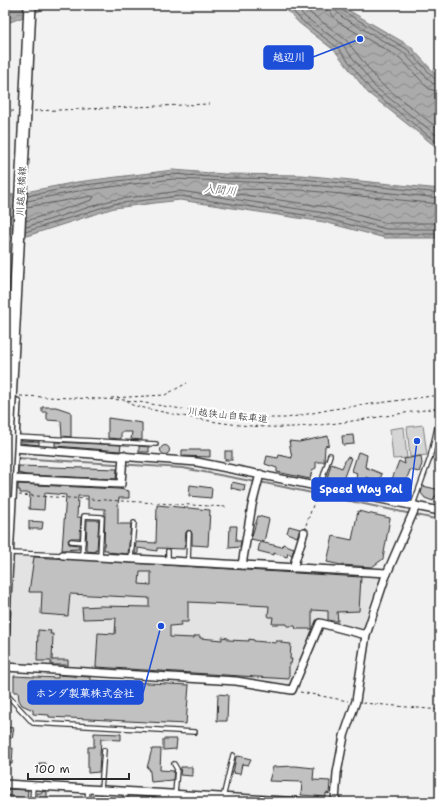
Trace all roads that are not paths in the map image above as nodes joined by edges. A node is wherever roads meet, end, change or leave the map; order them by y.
1 (30, 5) edge
2 (17, 399) road end
3 (437, 428) dead end
4 (15, 437) junction
5 (156, 444) dead end
6 (14, 448) junction
7 (123, 455) junction
8 (330, 455) dead end
9 (5, 462) edge
10 (14, 462) junction
11 (260, 474) junction
12 (13, 479) junction
13 (320, 486) junction
14 (9, 496) edge
15 (5, 501) edge
16 (414, 505) junction
17 (440, 511) edge
18 (134, 523) dead end
19 (304, 532) road end
20 (189, 533) dead end
21 (71, 541) dead end
22 (83, 542) junction
23 (168, 551) dead end
24 (10, 553) junction
25 (63, 555) joint
26 (82, 556) junction
27 (100, 557) junction
28 (132, 558) junction
29 (168, 561) junction
30 (188, 562) junction
31 (242, 565) junction
32 (293, 568) junction
33 (387, 574) junction
34 (366, 636) junction
35 (5, 638) edge
36 (5, 667) edge
37 (5, 696) edge
38 (195, 732) dead end
39 (104, 750) dead end
40 (233, 755) dead end
41 (174, 764) dead end
42 (5, 784) edge
43 (33, 786) junction
44 (88, 789) junction
45 (101, 790) junction
46 (126, 792) junction
47 (175, 795) junction
48 (223, 800) edge
49 (32, 802) edge
50 (87, 802) edge
51 (125, 802) edge
52 (301, 802) edge
53 (335, 802) edge

1 - 14 main road, 川越栗橋線, bridge
2 - 4 street
3 - 16 lane
4 - 5 lane
4 - 6 street
6 - 7 street
6 - 10 street
7 - 11 street
7 - 12 street
8 - 13 lane
9 - 10 street
10 - 12 street
11 - 13 street
11 - 31 street
12 - 14 street
13 - 16 street
14 - 15 street
14 - 24 street
16 - 17 street
16 - 33 street
18 - 28 lane
19 - 32 street
20 - 30 lane
21 - 22 lane
22 - 26 lane
22 - 27 lane
23 - 29 lane
24 - 25 lane
24 - 35 street
25 - 26 street
26 - 27 street
27 - 28 street
28 - 29 street
29 - 30 street
30 - 31 street
31 - 32 street
32 - 33 street
33 - 34 street
34 - 36 street
34 - 53 street
37 - 38 lane
39 - 45 lane
40 - 48 lane
41 - 47 lane
42 - 43 street
43 - 44 street
43 - 49 lane
44 - 45 street
44 - 50 lane
45 - 46 street
46 - 47 street
46 - 51 lane
47 - 48 street
48 - 52 street

